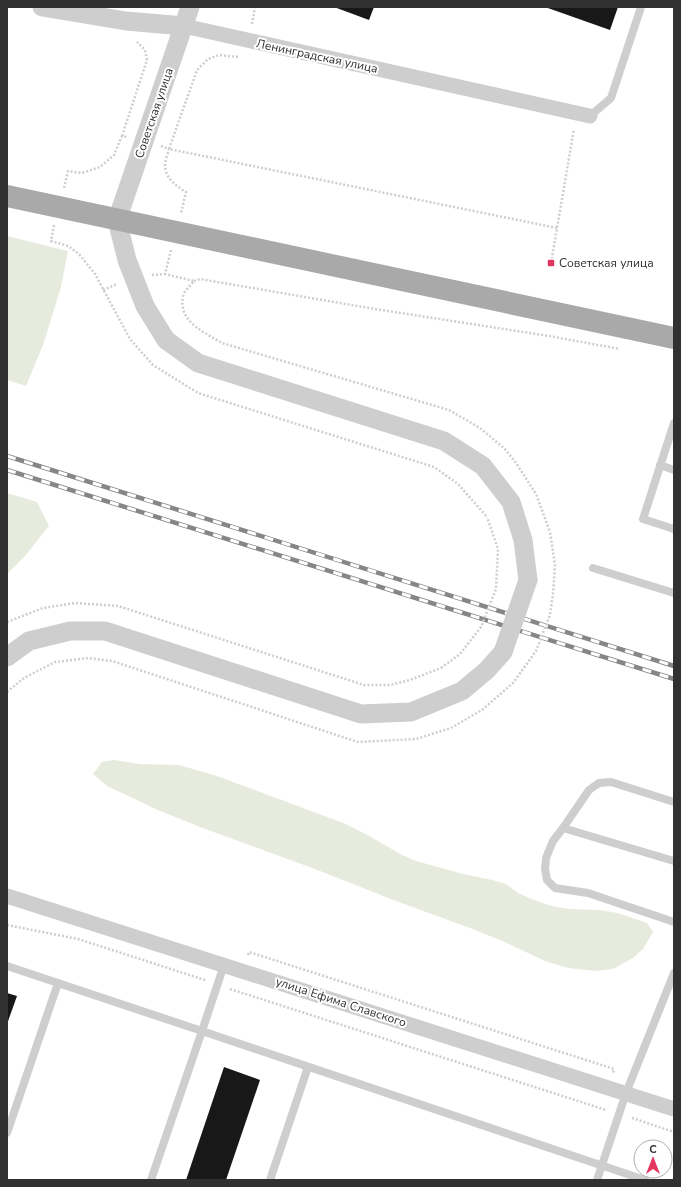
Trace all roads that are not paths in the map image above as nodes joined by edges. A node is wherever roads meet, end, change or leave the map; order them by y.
1 (42, 7) edge
2 (190, 7) edge
3 (641, 7) edge
4 (184, 26) junction
5 (583, 114) joint
6 (7, 196) edge
7 (116, 220) junction
8 (674, 338) edge
9 (674, 423) edge
10 (660, 465) junction
11 (674, 470) edge
12 (674, 529) edge
13 (593, 568) dead end
14 (674, 592) edge
15 (7, 657) edge
16 (674, 802) edge
17 (563, 828) junction
18 (674, 861) edge
19 (7, 896) edge
20 (674, 922) edge
21 (224, 965) junction
22 (7, 966) edge
23 (674, 973) edge
24 (58, 983) junction
25 (202, 1031) junction
26 (308, 1067) junction
27 (626, 1093) junction
28 (674, 1109) edge
29 (7, 1133) edge
30 (602, 1165) junction
31 (151, 1180) edge
32 (270, 1180) edge
33 (596, 1180) edge
34 (645, 1180) edge

1 - 4 street, Ленинградская улица
2 - 4 street, Советская улица
3 - 5 lane
4 - 5 street, Ленинградская улица
4 - 7 street, Советская улица
6 - 7 main road
7 - 8 main road
7 - 15 street, bridge
9 - 10 lane
10 - 11 lane
10 - 12 lane
13 - 14 lane
16 - 17 lane
17 - 18 lane
17 - 20 lane
19 - 21 street, улица Ефима Славского
21 - 25 lane
21 - 27 street, улица Ефима Славского
22 - 24 lane
23 - 27 lane
24 - 25 lane
24 - 29 lane
25 - 26 lane
25 - 31 lane
26 - 30 lane
26 - 32 lane
27 - 28 street, улица Ефима Славского
27 - 30 lane
30 - 33 lane
30 - 34 lane

